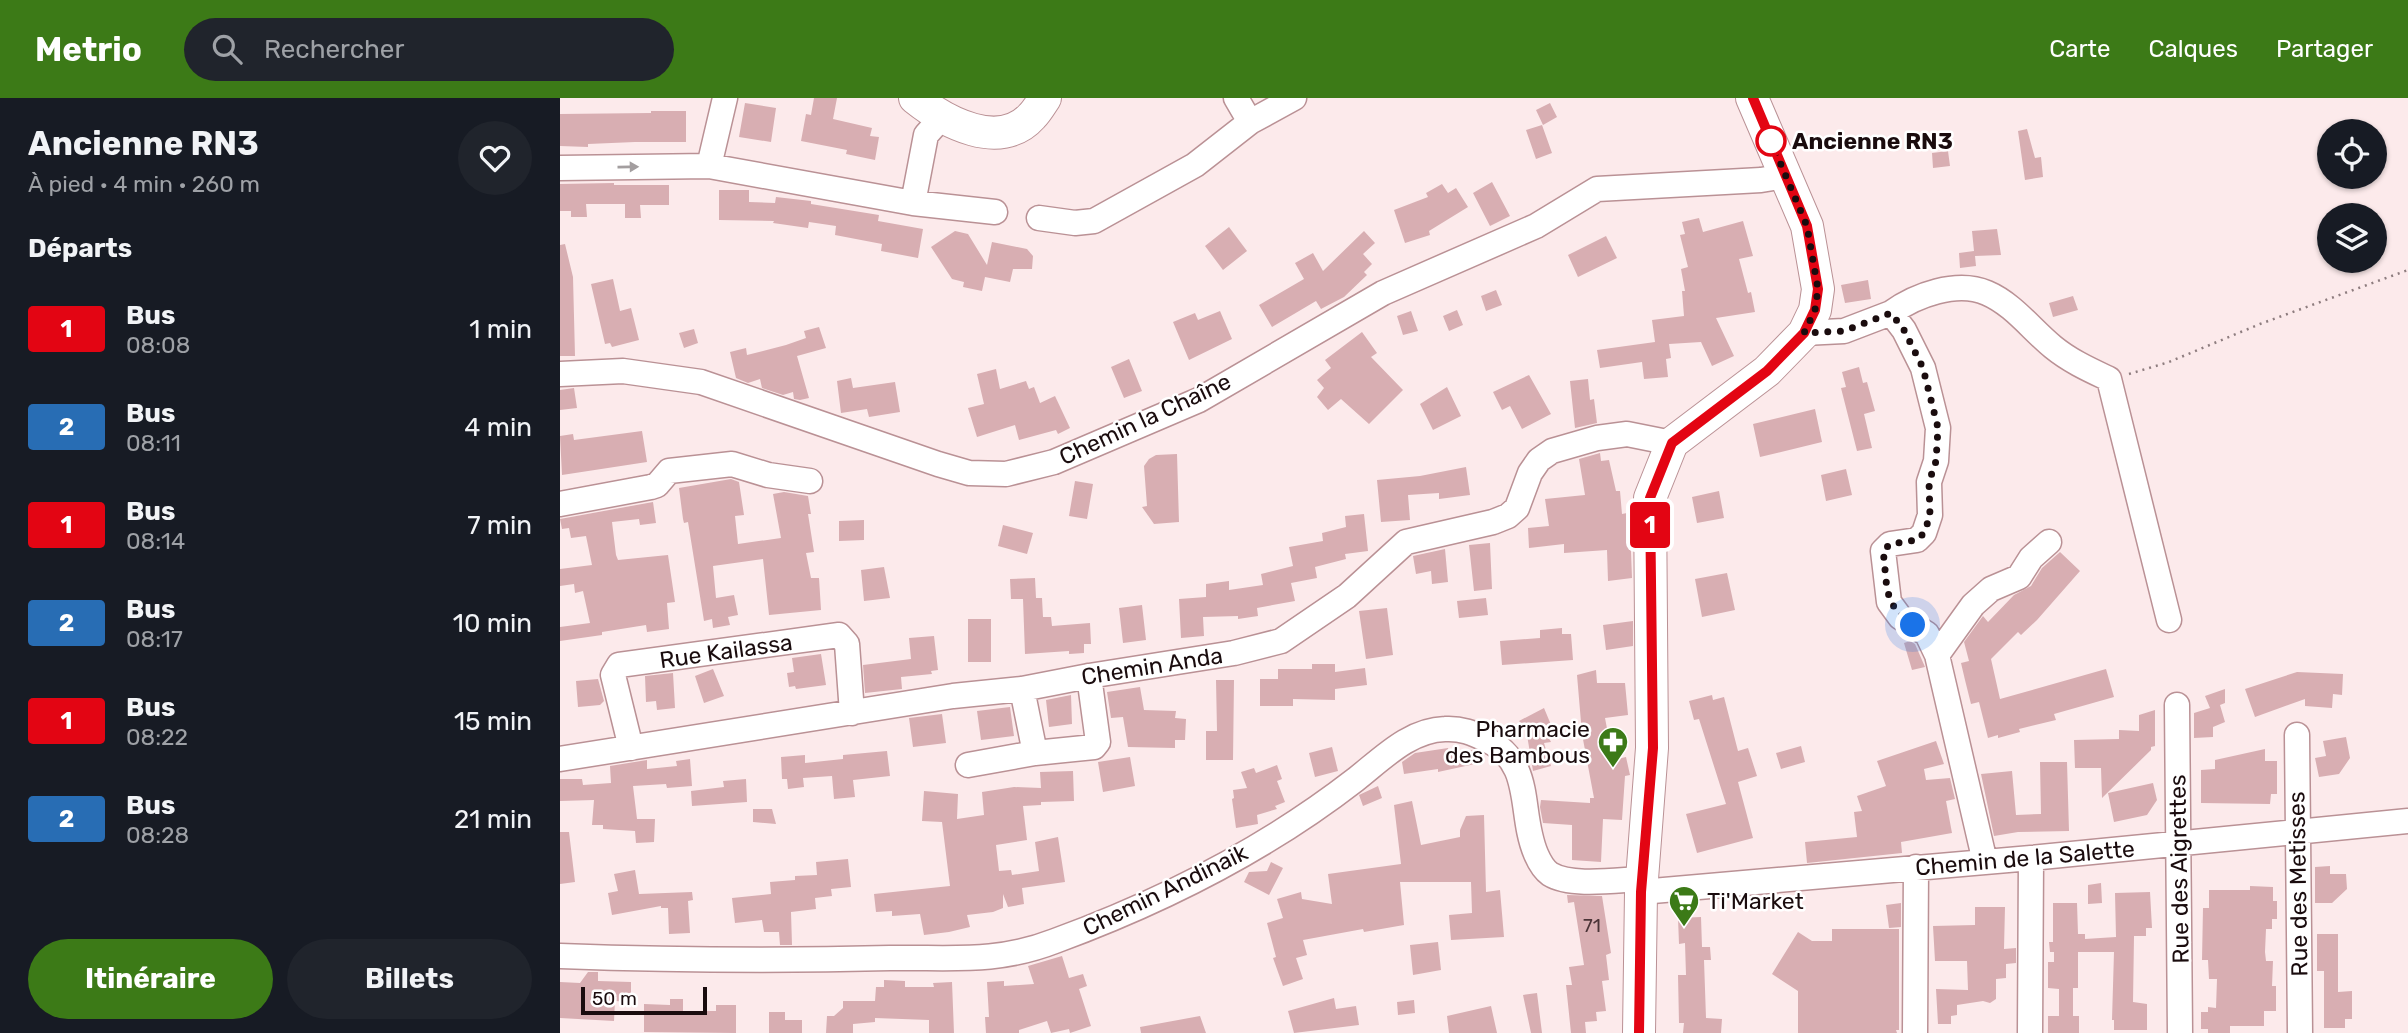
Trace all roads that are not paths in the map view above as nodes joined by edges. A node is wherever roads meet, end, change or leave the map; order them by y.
1 (725, 98) edge
2 (915, 98) edge
3 (1045, 98) edge
4 (1236, 98) edge
5 (1294, 98) edge
6 (1752, 98) edge
7 (942, 117) junction
8 (1250, 122) junction
9 (709, 166) junction
10 (560, 168) edge
11 (1785, 176) junction
12 (914, 203) junction
13 (995, 212) dead end
14 (1040, 218) dead end
15 (1891, 313) junction
16 (1804, 333) junction
17 (560, 374) edge
18 (1672, 443) junction
19 (810, 481) dead end
20 (560, 503) edge
21 (2049, 542) dead end
22 (2169, 620) dead end
23 (1937, 655) junction
24 (1088, 676) junction
25 (1022, 689) junction
26 (2177, 705) dead end
27 (852, 713) junction
28 (2297, 735) dead end
29 (631, 748) junction
30 (1035, 753) junction
31 (560, 759) edge
32 (968, 765) dead end
33 (2408, 821) edge
34 (2298, 833) junction
35 (2179, 844) junction
36 (2031, 858) junction
37 (1985, 862) junction
38 (1916, 867) junction
39 (1642, 886) junction
40 (560, 956) edge
41 (1639, 1033) edge
42 (1915, 1033) edge
43 (2030, 1033) edge
44 (2180, 1033) edge
45 (2300, 1033) edge

1 - 9 street
2 - 7 main road
3 - 7 main road
4 - 8 street
5 - 8 street
6 - 11 main road
7 - 12 street
8 - 14 street
10 -> 9 street
9 - 12 street
11 - 16 main road
11 - 17 street, Chemin la Chaîne
12 - 13 street
15 - 16 street
15 - 22 street
15 - 23 street
16 - 18 main road
18 - 24 street, Chemin Anda
18 - 39 main road
19 - 20 street
21 - 23 street
23 - 37 street
24 - 25 street, Chemin Anda
24 - 30 street
25 - 27 street, Chemin Anda
25 - 30 street
26 - 35 street, Rue des Aigrettes
27 - 29 street, Chemin Anda
27 - 29 street, Rue Kailassa
28 - 34 street, Rue des Metisses
29 - 31 street, Chemin Anda
30 - 32 street
33 - 34 street, Chemin de la Salette
34 - 35 street, Chemin de la Salette
34 - 45 street, Rue des Metisses
35 - 36 street, Chemin de la Salette
35 - 44 street, Rue des Aigrettes
36 - 37 street, Chemin de la Salette
36 - 43 street
37 - 38 street, Chemin de la Salette
38 - 39 street, Chemin de la Salette
38 - 42 street
39 - 40 street, Chemin Andinaik
39 - 41 main road

